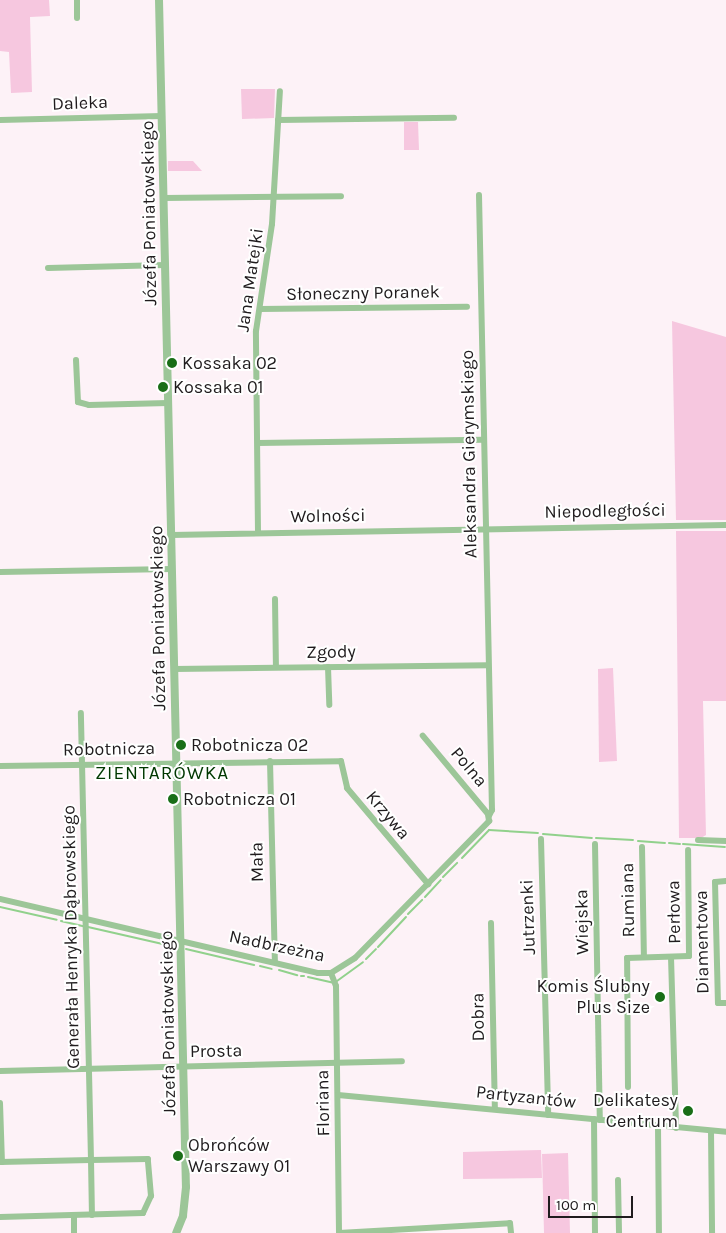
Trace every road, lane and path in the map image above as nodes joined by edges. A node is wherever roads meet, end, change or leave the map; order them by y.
1 (77, 0) edge
2 (159, 0) edge
3 (77, 18) dead end
4 (280, 91) dead end
5 (162, 116) junction
6 (454, 118) dead end
7 (0, 120) edge
8 (278, 120) junction
9 (479, 195) dead end
10 (274, 196) junction
11 (341, 196) dead end
12 (164, 198) junction
13 (165, 265) junction
14 (48, 268) dead end
15 (467, 307) dead end
16 (260, 309) junction
17 (76, 360) dead end
18 (168, 403) junction
19 (482, 440) junction
20 (258, 443) junction
21 (726, 525) edge
22 (485, 529) junction
23 (258, 533) junction
24 (171, 534) junction
25 (172, 569) junction
26 (0, 572) edge
27 (275, 599) dead end
28 (488, 665) junction
29 (276, 667) junction
30 (328, 667) junction
31 (174, 668) junction
32 (329, 704) dead end
33 (81, 713) dead end
34 (423, 736) dead end
35 (338, 761) joint
36 (176, 762) junction
37 (270, 762) junction
38 (82, 764) junction
39 (0, 766) edge
40 (489, 817) junction
41 (541, 839) dead end
42 (698, 840) dead end
43 (726, 841) edge
44 (595, 844) dead end
45 (642, 847) dead end
46 (688, 850) dead end
47 (726, 881) edge
48 (428, 884) junction
49 (0, 899) edge
50 (84, 918) junction
51 (491, 923) dead end
52 (181, 940) junction
53 (644, 957) junction
54 (671, 958) junction
55 (275, 962) junction
56 (334, 979) junction
57 (726, 1003) edge
58 (402, 1061) dead end
59 (337, 1063) junction
60 (184, 1067) junction
61 (88, 1069) junction
62 (0, 1071) edge
63 (628, 1087) dead end
64 (338, 1095) junction
65 (0, 1103) edge
66 (495, 1109) junction
67 (548, 1115) junction
68 (597, 1120) junction
69 (658, 1126) junction
70 (676, 1128) junction
71 (711, 1131) junction
72 (726, 1132) edge
73 (91, 1160) junction
74 (1, 1162) edge
75 (618, 1180) dead end
76 (92, 1215) junction
77 (74, 1216) junction
78 (0, 1217) edge
79 (74, 1233) edge
80 (176, 1233) edge
81 (339, 1233) edge
82 (511, 1233) edge
83 (595, 1233) edge
84 (619, 1233) edge
85 (659, 1233) edge
86 (712, 1233) edge

1 - 3 street
2 - 5 street, Józefa Poniatowskiego
4 - 8 street, Jana Matejki
5 - 7 street, Daleka
5 - 12 street, Józefa Poniatowskiego
6 - 8 street
8 - 10 street, Jana Matejki
9 - 19 street, Aleksandra Gierymskiego
10 - 11 street
10 - 12 street
10 - 16 street, Jana Matejki
12 - 13 street, Józefa Poniatowskiego
13 - 14 street
13 - 18 street, Józefa Poniatowskiego
15 - 16 street, Słoneczny Poranek
16 - 20 street, Jana Matejki
17 - 18 street
18 - 24 street, Józefa Poniatowskiego
19 - 20 street
19 - 22 street, Aleksandra Gierymskiego
20 - 23 street, Jana Matejki
21 - 22 street, Niepodległości
22 - 23 street, Wolności
22 - 28 street, Aleksandra Gierymskiego
23 - 24 street, Wolności
24 - 25 street, Józefa Poniatowskiego
25 - 26 street
25 - 31 street, Józefa Poniatowskiego
27 - 29 street
28 - 30 street, Zgody
28 - 40 street, Aleksandra Gierymskiego
29 - 30 street, Zgody
29 - 31 street, Zgody
30 - 32 street
31 - 36 street, Józefa Poniatowskiego
33 - 38 street, Generała Henryka Dąbrowskiego
34 - 40 street, Polna
35 - 37 street, Robotnicza
35 - 48 street, Krzywa
36 - 37 street, Robotnicza
36 - 38 street, Robotnicza
36 - 52 street, Józefa Poniatowskiego
37 - 55 street, Mała
38 - 39 street, Robotnicza
38 - 50 street, Generała Henryka Dąbrowskiego
40 - 48 street, Nadbrzeżna
41 - 67 street, Jutrzenki
42 - 43 street
44 - 68 street, Wiejska
45 - 53 street, Rumiana
46 - 54 street, Perłowa
47 - 57 street, Diamentowa
48 - 56 street, Nadbrzeżna
49 - 50 street, Nadbrzeżna
50 - 52 street, Nadbrzeżna
50 - 61 street, Generała Henryka Dąbrowskiego
51 - 66 street, Dobra
52 - 55 street, Nadbrzeżna
52 - 60 street, Józefa Poniatowskiego
53 - 54 street
53 - 63 street, Rumiana
54 - 70 street
55 - 56 street, Nadbrzeżna
56 - 59 street, Floriana
58 - 59 street, Prosta
59 - 60 street, Prosta
59 - 64 street, Floriana
60 - 61 street, Prosta
60 - 80 street, Józefa Poniatowskiego
61 - 62 street, Prosta
61 - 73 street, Generała Henryka Dąbrowskiego
64 - 66 street, Partyzantów
64 - 81 street, Floriana
65 - 74 street
66 - 67 street, Partyzantów
67 - 68 street, Partyzantów
68 - 69 street, Partyzantów
68 - 83 street, Wiejska
69 - 70 street, Partyzantów
69 - 85 street
70 - 71 street, Partyzantów
71 - 72 street, Partyzantów
71 - 86 street
73 - 74 street
73 - 76 street, Generała Henryka Dąbrowskiego
73 - 76 street
75 - 84 street
76 - 77 street
77 - 78 street
77 - 79 street
81 - 82 street

